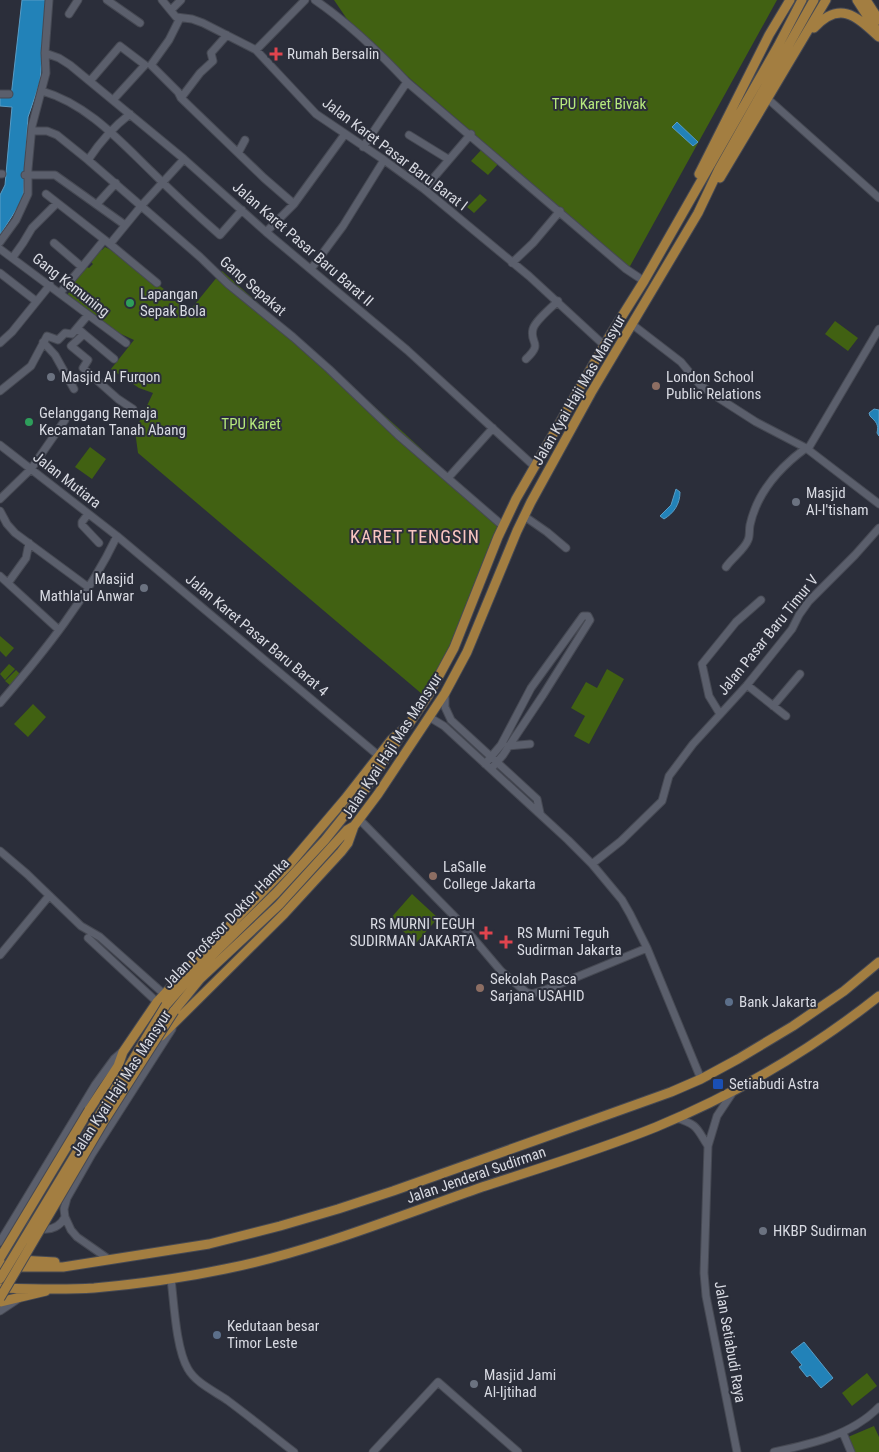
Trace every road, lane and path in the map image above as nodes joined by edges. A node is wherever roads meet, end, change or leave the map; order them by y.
1 (49, 0) edge
2 (78, 0) edge
3 (107, 0) edge
4 (162, 0) edge
5 (181, 0) edge
6 (305, 0) edge
7 (315, 0) edge
8 (790, 0) edge
9 (797, 0) edge
10 (802, 0) edge
11 (814, 0) edge
12 (825, 1) edge
13 (859, 1) edge
14 (171, 10) junction
15 (69, 14) dead end
16 (180, 18) junction
17 (879, 20) edge
18 (140, 23) dead end
19 (879, 33) edge
20 (227, 35) junction
21 (769, 35) junction
22 (879, 37) edge
23 (802, 42) junction
24 (256, 50) junction
25 (45, 53) junction
26 (90, 81) junction
27 (407, 82) junction
28 (42, 91) junction
29 (0, 94) edge
30 (9, 94) dead end
31 (181, 98) junction
32 (768, 99) junction
33 (113, 100) junction
34 (130, 114) junction
35 (32, 131) junction
36 (110, 131) junction
37 (345, 134) junction
38 (470, 134) junction
39 (409, 135) dead end
40 (245, 140) dead end
41 (727, 146) junction
42 (363, 147) junction
43 (238, 154) junction
44 (184, 159) junction
45 (88, 160) junction
46 (384, 160) junction
47 (448, 160) junction
48 (26, 176) junction
49 (116, 183) junction
50 (163, 183) junction
51 (424, 189) junction
52 (710, 189) junction
53 (46, 194) dead end
54 (879, 198) edge
55 (57, 203) junction
56 (97, 204) junction
57 (294, 204) junction
58 (142, 205) junction
59 (685, 209) junction
60 (242, 210) junction
61 (560, 211) junction
62 (125, 225) junction
63 (266, 232) junction
64 (0, 242) edge
65 (107, 242) junction
66 (54, 243) dead end
67 (0, 248) edge
68 (13, 257) junction
69 (512, 263) junction
70 (82, 267) junction
71 (311, 269) junction
72 (0, 273) edge
73 (644, 281) junction
74 (157, 283) dead end
75 (50, 285) junction
76 (60, 293) junction
77 (36, 301) junction
78 (558, 301) junction
79 (88, 315) junction
80 (633, 325) junction
81 (77, 328) junction
82 (879, 329) edge
83 (84, 334) junction
84 (43, 342) junction
85 (0, 343) edge
86 (126, 343) dead end
87 (605, 346) junction
88 (526, 358) dead end
89 (114, 359) dead end
90 (74, 389) dead end
91 (0, 391) edge
92 (132, 410) dead end
93 (65, 420) dead end
94 (493, 428) junction
95 (0, 444) edge
96 (807, 448) junction
97 (534, 466) junction
98 (32, 469) junction
99 (448, 478) junction
100 (0, 499) edge
101 (879, 504) edge
102 (0, 511) edge
103 (88, 514) junction
104 (524, 516) junction
105 (503, 526) junction
106 (879, 528) edge
107 (117, 536) junction
108 (29, 542) junction
109 (99, 543) dead end
110 (566, 548) dead end
111 (726, 567) dead end
112 (0, 576) edge
113 (8, 583) junction
114 (88, 587) junction
115 (760, 600) dead end
116 (574, 628) junction
117 (59, 630) junction
118 (581, 633) junction
119 (800, 674) dead end
120 (747, 685) junction
121 (532, 688) junction
122 (445, 693) junction
123 (543, 695) junction
124 (0, 703) edge
125 (773, 706) junction
126 (522, 708) junction
127 (530, 712) junction
128 (720, 714) junction
129 (786, 716) dead end
130 (429, 717) junction
131 (409, 724) junction
132 (530, 744) dead end
133 (501, 745) junction
134 (509, 746) junction
135 (379, 756) junction
136 (494, 760) junction
137 (488, 767) junction
138 (540, 814) junction
139 (356, 823) junction
140 (0, 851) edge
141 (592, 864) junction
142 (49, 896) junction
143 (88, 938) dead end
144 (647, 948) junction
145 (0, 956) edge
146 (879, 962) edge
147 (164, 994) junction
148 (879, 996) edge
149 (157, 1002) junction
150 (182, 1014) junction
151 (122, 1052) junction
152 (701, 1078) junction
153 (733, 1091) junction
154 (92, 1112) junction
155 (676, 1118) junction
156 (708, 1146) junction
157 (20, 1209) junction
158 (65, 1217) junction
159 (0, 1242) edge
160 (0, 1258) edge
161 (110, 1260) junction
162 (70, 1265) junction
163 (0, 1267) edge
164 (0, 1272) edge
165 (0, 1279) edge
166 (171, 1279) junction
167 (0, 1288) edge
168 (49, 1290) junction
169 (0, 1298) edge
170 (21, 1298) junction
171 (0, 1302) edge
172 (0, 1311) edge
173 (879, 1407) edge
174 (843, 1433) junction
175 (294, 1452) edge
176 (373, 1452) edge
177 (518, 1452) edge
178 (737, 1452) edge
179 (774, 1452) edge
180 (851, 1452) edge

1 - 25 street
2 - 15 street
3 - 18 street
4 - 14 street, Jalan Karet Pasar Baru Barat I
5 - 14 street
6 - 24 street
7 - 27 street
8 - 21 main road, Jalan Kyai Haji Mas Mansyur
9 - 21 main road
10 - 41 main road, Jalan Kyai Haji Mas Mansyur
11 - 41 main road, Jalan Kyai Haji Mas Mansyur
12 - 23 main road, Jalan Kyai Haji Mas Mansyur
13 - 17 main road
13 - 19 main road
14 - 16 street, Jalan Karet Pasar Baru Barat I
16 - 20 street, Jalan Karet Pasar Baru Barat I
16 - 31 street
20 - 24 street, Jalan Karet Pasar Baru Barat I
20 - 31 street
21 - 59 main road, Jalan Kyai Haji Mas Mansyur
22 - 23 main road
23 - 32 main road, Jalan Kyai Haji Mas Mansyur
24 - 37 street, Jalan Karet Pasar Baru Barat I
25 - 26 street, Jalan Karet Pasar Baru Barat II
25 - 28 street
26 - 33 street, Jalan Karet Pasar Baru Barat II
26 - 33 street
27 - 38 street
27 - 42 street
28 - 35 street
28 - 36 street
29 - 30 street
31 - 43 street
32 - 52 main road, Jalan Kyai Haji Mas Mansyur
32 - 54 street
33 - 34 street, Jalan Karet Pasar Baru Barat II
34 - 36 street
34 - 44 street, Jalan Karet Pasar Baru Barat II
35 - 45 street, Gang Sepakat
35 - 48 street
36 - 45 street
36 - 50 street
37 - 42 street, Jalan Karet Pasar Baru Barat I
37 - 57 street
38 - 47 street
38 - 61 street
39 - 47 street
40 - 43 street
41 - 52 main road, Jalan Kyai Haji Mas Mansyur
41 - 59 main road, Jalan Kyai Haji Mas Mansyur
42 - 46 street, Jalan Karet Pasar Baru Barat I
43 - 57 street
44 - 50 street
44 - 60 street, Jalan Karet Pasar Baru Barat II
45 - 49 street, Gang Sepakat
46 - 51 street, Jalan Karet Pasar Baru Barat I
46 - 71 street
47 - 51 street
48 - 56 street
48 - 64 street
49 - 56 street
49 - 58 street, Gang Sepakat
50 - 58 street
50 - 60 street
51 - 69 street, Jalan Karet Pasar Baru Barat I
52 - 80 main road, Jalan Kyai Haji Mas Mansyur
53 - 55 street
55 - 65 street
55 - 68 street
56 - 62 street
57 - 63 street
58 - 62 street
58 - 99 street, Gang Sepakat
59 - 73 main road, Jalan Kyai Haji Mas Mansyur
60 - 63 street, Jalan Karet Pasar Baru Barat II
61 - 69 street
61 - 73 street
62 - 65 street
63 - 71 street, Jalan Karet Pasar Baru Barat II
65 - 70 street
65 - 74 street
66 - 70 street
67 - 68 street, Gang Kemuning
68 - 75 street, Gang Kemuning
69 - 78 street, Jalan Karet Pasar Baru Barat I
70 - 76 street
71 - 94 street, Jalan Karet Pasar Baru Barat II
72 - 77 street
73 - 87 main road, Jalan Kyai Haji Mas Mansyur
75 - 76 street, Gang Kemuning
75 - 77 street
76 - 79 street, Gang Kemuning
77 - 85 street
78 - 87 street, Jalan Karet Pasar Baru Barat I
78 - 88 street
79 - 81 street
79 - 86 street, Gang Kemuning
80 - 96 street
80 - 104 main road, Jalan Kyai Haji Mas Mansyur
81 - 83 street
81 - 84 street
82 - 96 street
83 - 89 street
83 - 92 street
84 - 90 street
84 - 91 street
87 - 97 main road, Jalan Kyai Haji Mas Mansyur
93 - 98 street
94 - 97 street, Jalan Karet Pasar Baru Barat II
94 - 99 street
95 - 98 street, Jalan Mutiara
96 - 101 street
96 - 111 street
97 - 105 main road, Jalan Kyai Haji Mas Mansyur
98 - 100 street
98 - 103 street, Jalan Mutiara
99 - 105 street, Gang Sepakat
102 - 108 street
103 - 107 street, Jalan Mutiara
103 - 109 street
104 - 110 street
104 - 122 main road, Jalan Kyai Haji Mas Mansyur
105 - 131 main road, Jalan Kyai Haji Mas Mansyur
106 - 120 street, Jalan Pasar Baru Timur V
107 - 114 street
107 - 135 street, Jalan Karet Pasar Baru Barat 4
108 - 113 street
108 - 114 street
112 - 113 street
113 - 117 street
114 - 117 street
115 - 128 street, Jalan Pasar Baru Timur V
116 - 118 street
116 - 118 street
116 - 121 street
117 - 124 street
118 - 123 street
119 - 125 street
120 - 125 street
120 - 128 street, Jalan Pasar Baru Timur V
121 - 123 street
121 - 126 street
122 - 130 main road, Jalan Kyai Haji Mas Mansyur
122 - 136 street
123 - 127 street
125 - 129 street
126 - 127 street
126 - 133 street
127 - 134 street
128 - 141 street, Jalan Pasar Baru Timur V
130 - 137 street
130 - 139 main road, Jalan Kyai Haji Mas Mansyur
131 - 135 main road, Jalan Kyai Haji Mas Mansyur
131 - 165 main road, Jalan Profesor Doktor Hamka, bridge
132 - 134 street
133 - 134 street
133 - 136 street
134 - 136 street
135 - 147 main road, Jalan Kyai Haji Mas Mansyur
136 - 137 street
136 - 138 street
137 - 138 street
138 - 141 street
139 - 144 street
139 - 150 main road, Jalan Kyai Haji Mas Mansyur
139 - 169 main road, Jalan Profesor Doktor Hamka, bridge
140 - 142 street
141 - 144 street
142 - 145 street
142 - 147 street
143 - 149 street
144 - 152 street
146 - 152 main road, Jalan Jenderal Sudirman
147 - 149 main road, Jalan Kyai Haji Mas Mansyur
148 - 153 main road, Jalan Jenderal Sudirman
149 - 151 main road, Jalan Kyai Haji Mas Mansyur
150 - 154 main road
150 - 158 street, Jalan Kyai Haji Mas Mansyur
151 - 154 main road
151 - 157 street, Jalan Kyai Haji Mas Mansyur
152 - 161 main road, Jalan Jenderal Sudirman
153 - 155 main road, Jalan Jenderal Sudirman
153 - 156 street, Jalan Setiabudi Raya
154 - 160 main road, bridge
154 - 164 main road, bridge
155 - 156 street
155 - 166 main road, Jalan Jenderal Sudirman
156 - 178 street, Jalan Setiabudi Raya
157 - 158 street
157 - 159 street, Jalan Kyai Haji Mas Mansyur
158 - 161 street
160 - 162 main road, Jalan Jenderal Sudirman
161 - 162 main road, Jalan Jenderal Sudirman
162 - 163 main road, Jalan Jenderal Sudirman
166 - 168 main road, Jalan Jenderal Sudirman
166 - 175 street
167 - 168 main road, Jalan Jenderal Sudirman
168 - 170 main road, Jalan Jenderal Sudirman
170 - 171 main road, Jalan Jenderal Sudirman
170 - 172 street
173 - 174 street
174 - 179 street
174 - 180 street
176 - 177 street

